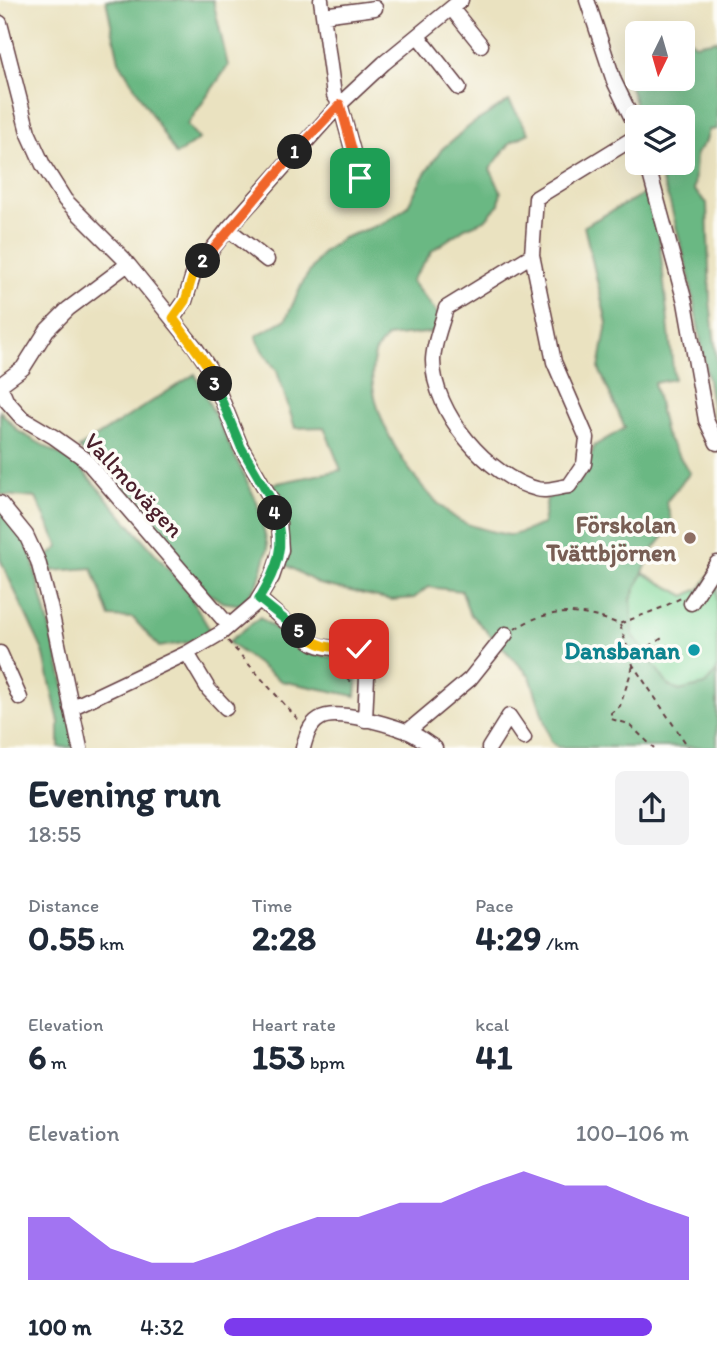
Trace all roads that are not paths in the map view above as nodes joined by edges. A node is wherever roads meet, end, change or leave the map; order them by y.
1 (321, 0) edge
2 (587, 0) edge
3 (457, 4) edge
4 (375, 8) dead end
5 (323, 15) junction
6 (0, 23) edge
7 (418, 36) junction
8 (481, 45) dead end
9 (459, 88) dead end
10 (340, 104) junction
11 (626, 105) edge
12 (625, 143) edge
13 (651, 175) edge
14 (360, 178) dead end
15 (228, 229) junction
16 (532, 255) junction
17 (267, 260) dead end
18 (128, 264) junction
19 (173, 318) junction
20 (0, 385) edge
21 (717, 443) edge
22 (0, 503) edge
23 (717, 563) edge
24 (259, 599) junction
25 (691, 603) dead end
26 (225, 630) junction
27 (506, 634) road end
28 (0, 653) edge
29 (187, 653) junction
30 (20, 698) dead end
31 (71, 708) junction
32 (226, 708) dead end
33 (365, 720) junction
34 (408, 732) junction
35 (524, 738) dead end
36 (80, 747) edge
37 (303, 747) edge
38 (435, 747) edge
39 (489, 747) edge

1 - 5 street
2 - 11 street
3 - 7 street
3 - 8 street
4 - 5 street
5 - 10 street
6 - 18 street
7 - 9 street
7 - 10 street
10 - 14 street
10 - 15 street
12 - 16 street
13 - 21 street
15 - 17 street
15 - 19 street
16 - 16 street
18 - 19 street
18 - 20 street
19 - 24 street
20 - 26 street, Vallmovägen
22 - 31 street
23 - 25 street
24 - 26 street
24 - 33 street
26 - 29 street
27 - 34 street
28 - 30 street
29 - 31 street
29 - 32 street
31 - 36 street
33 - 34 street
33 - 37 street
34 - 38 street
35 - 39 street

